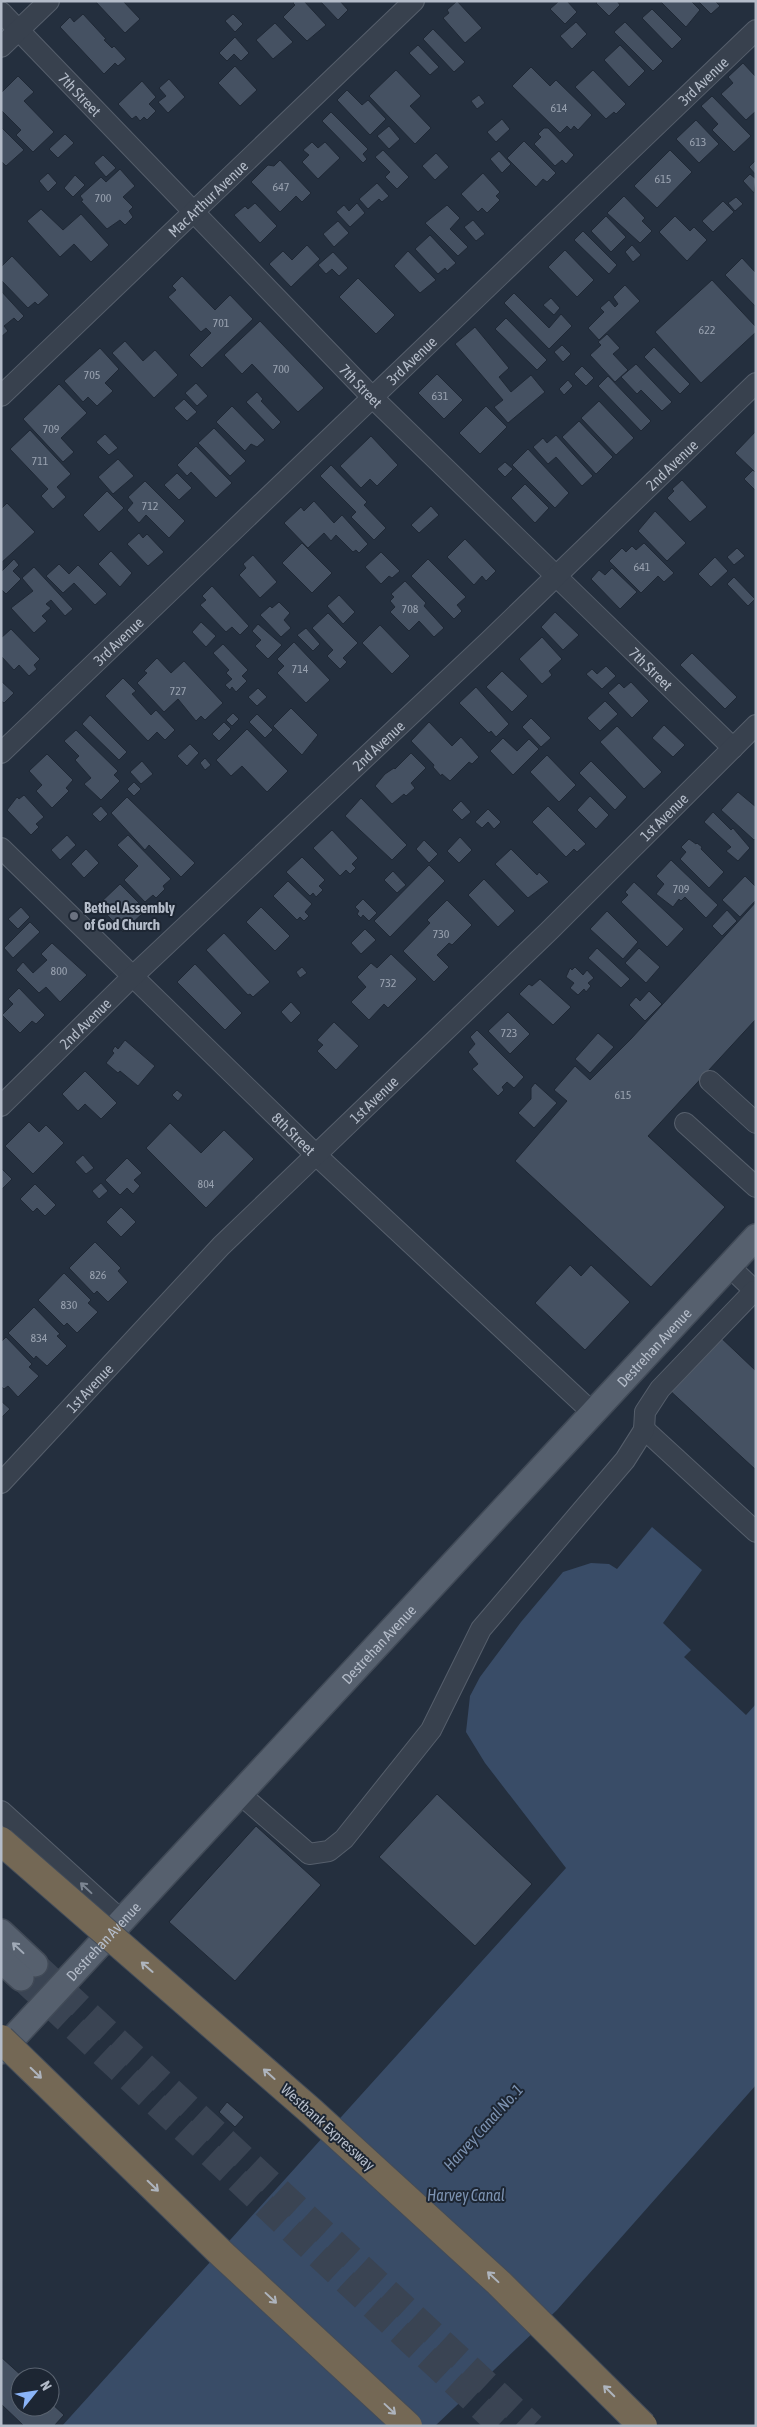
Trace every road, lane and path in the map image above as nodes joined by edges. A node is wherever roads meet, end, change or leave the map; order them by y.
1 (49, 1) edge
2 (414, 1) edge
3 (1, 12) edge
4 (19, 30) junction
5 (756, 30) edge
6 (1, 47) edge
7 (194, 212) junction
8 (756, 383) edge
9 (1, 396) edge
10 (372, 397) junction
11 (555, 577) junction
12 (756, 725) edge
13 (733, 748) junction
14 (1, 753) edge
15 (1, 848) edge
16 (133, 976) junction
17 (710, 1081) dead end
18 (1, 1106) edge
19 (685, 1123) dead end
20 (756, 1123) edge
21 (315, 1154) junction
22 (756, 1188) edge
23 (756, 1237) edge
24 (729, 1266) junction
25 (755, 1292) edge
26 (593, 1413) junction
27 (644, 1429) junction
28 (1, 1483) edge
29 (756, 1532) edge
30 (240, 1794) junction
31 (1, 1810) edge
32 (1, 1841) edge
33 (122, 1921) junction
34 (1, 1932) edge
35 (1, 1960) edge
36 (1, 2039) edge
37 (1, 2051) edge
38 (408, 2426) edge
39 (643, 2426) edge

1 - 4 street
2 - 7 street, Mac Arthur Avenue
3 - 4 street, 7th Street
4 - 6 street
4 - 7 street, 7th Street
5 - 10 street, 3rd Avenue
7 - 9 street, Mac Arthur Avenue
7 - 10 street, 7th Street
8 - 11 street, 2nd Avenue
10 - 11 street, 7th Street
10 - 14 street, 3rd Avenue
11 - 13 street, 7th Street
11 - 16 street, 2nd Avenue
12 - 13 street, 1st Avenue
13 - 21 street, 1st Avenue
15 - 16 street, 8th Street
16 - 18 street, 2nd Avenue
16 - 21 street, 8th Street
17 - 20 street
19 - 22 street
21 - 26 street, 8th Street
21 - 28 street, 1st Avenue
23 - 24 main road, Destrehan Avenue
24 - 25 street
24 - 26 main road, Destrehan Avenue
25 - 27 street
26 - 30 main road, Destrehan Avenue
27 - 29 street
27 - 30 street
30 - 33 main road, Destrehan Avenue
33 -> 31 street
39 -> 32 highway, Westbank Expressway, bridge
33 - 37 main road, Destrehan Avenue
35 -> 34 main road
36 -> 38 highway, bridge

